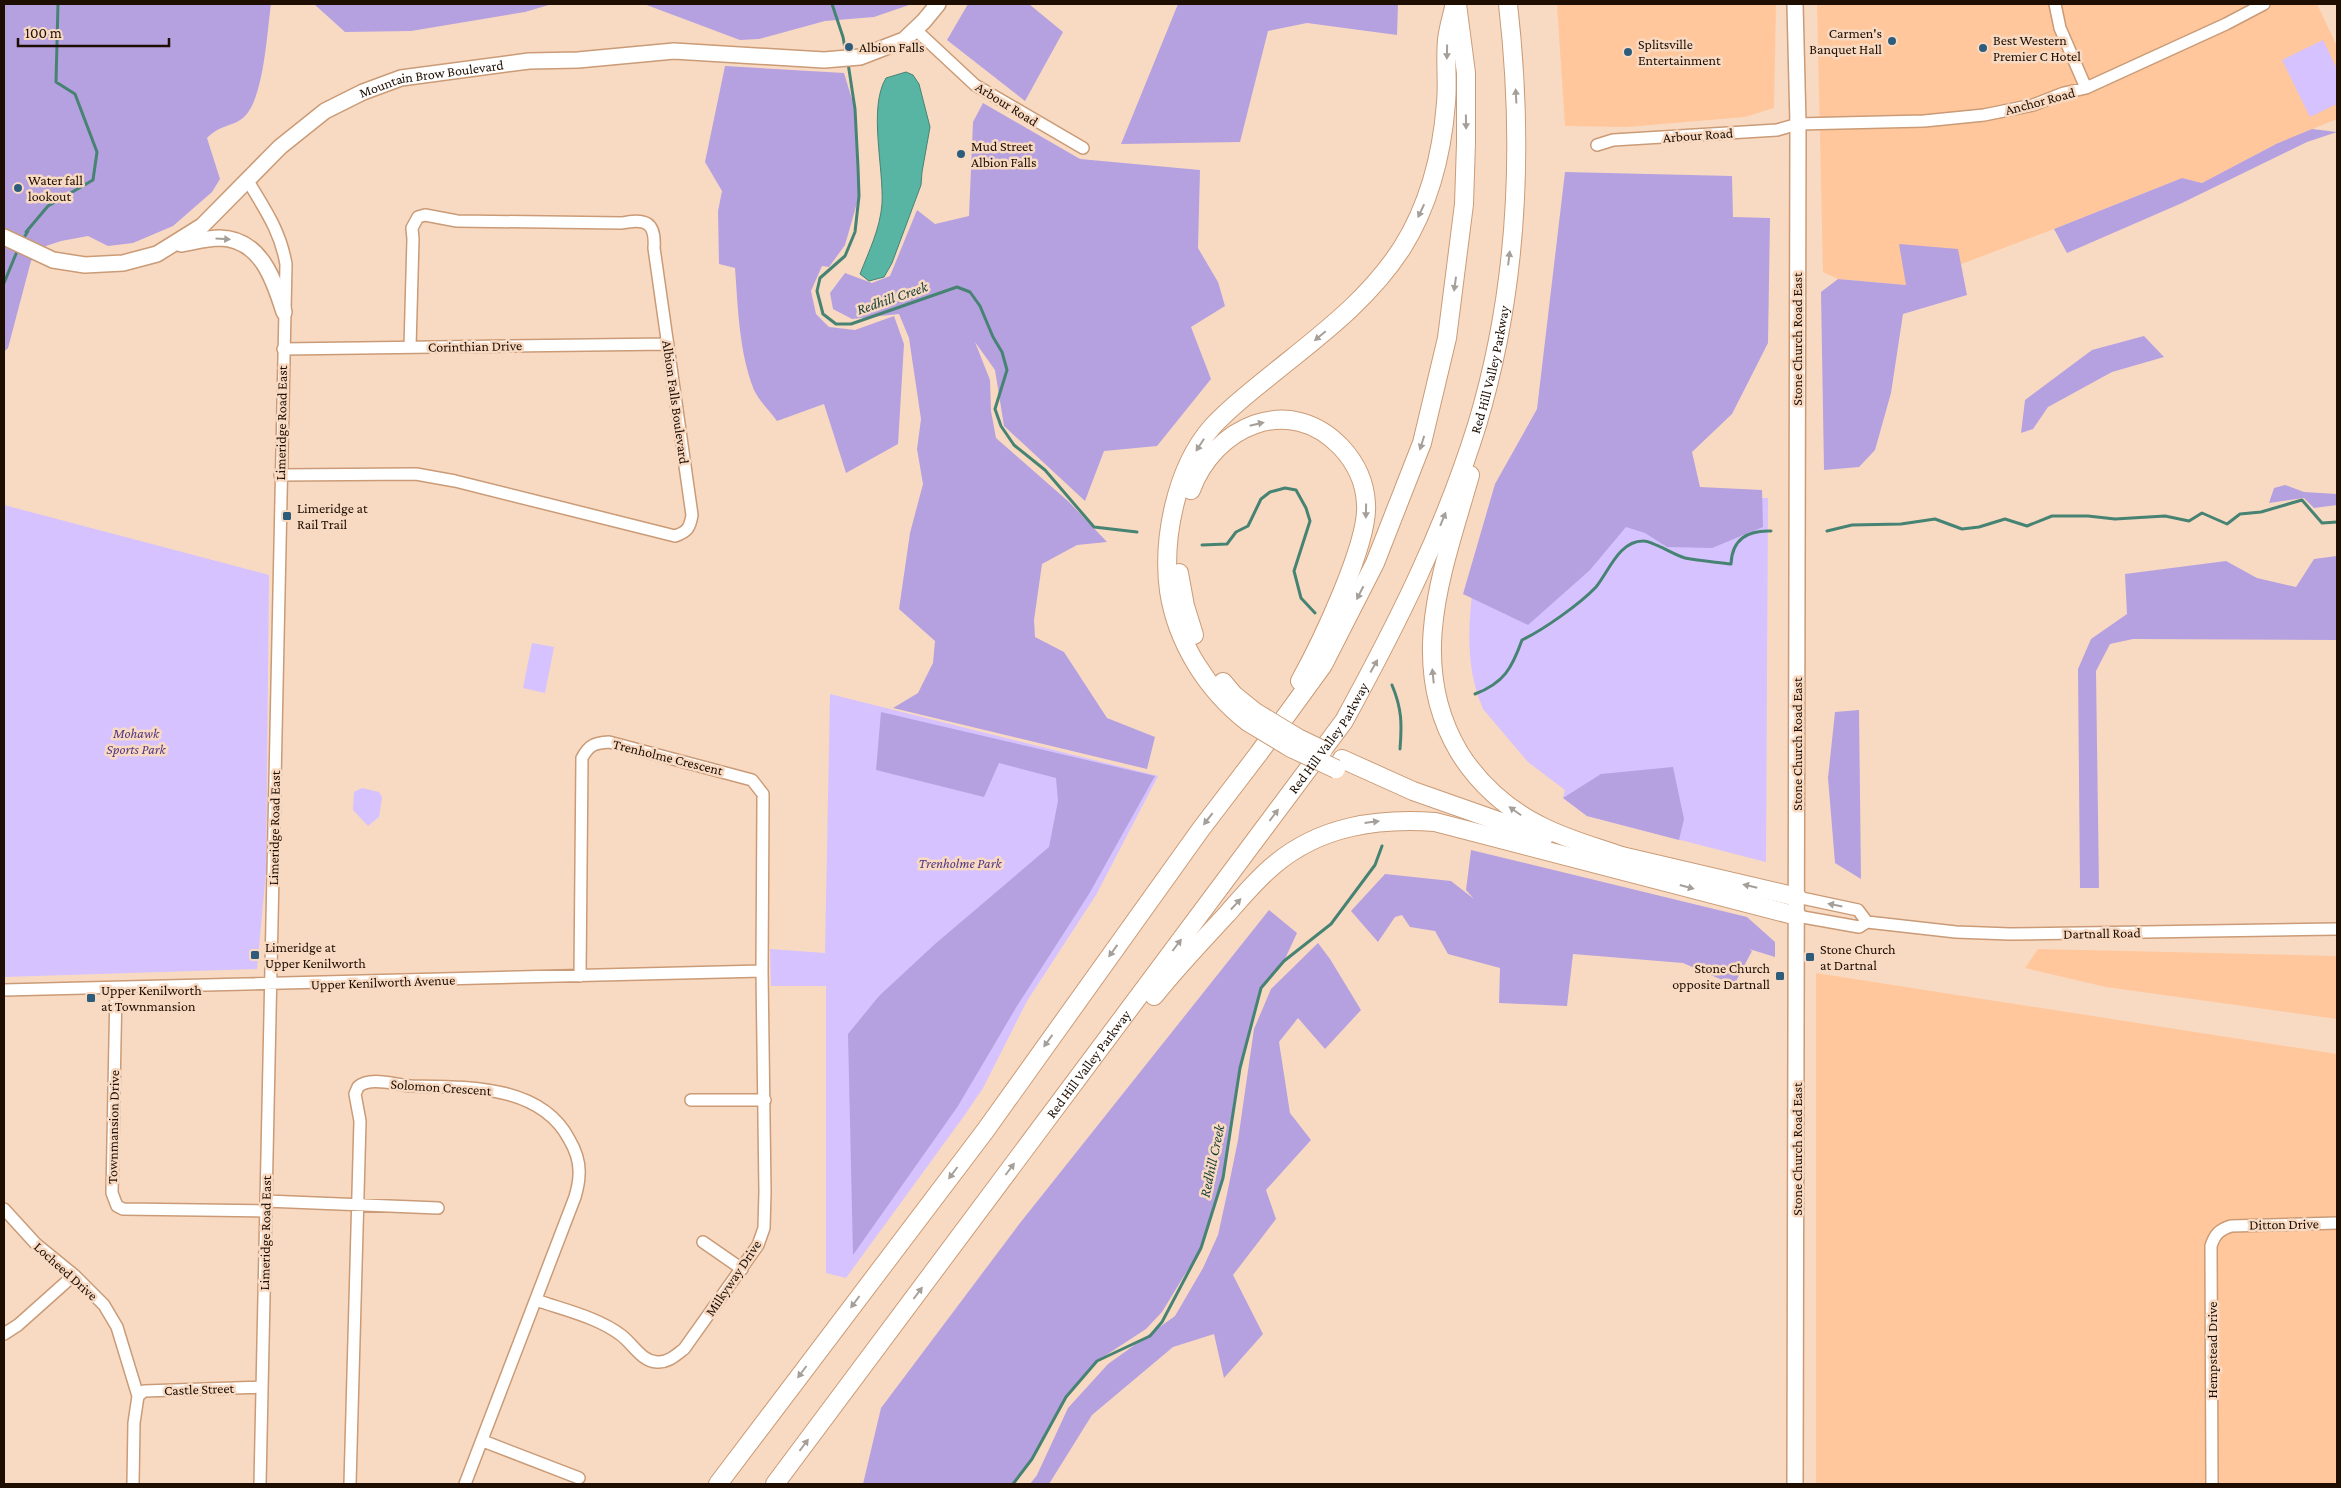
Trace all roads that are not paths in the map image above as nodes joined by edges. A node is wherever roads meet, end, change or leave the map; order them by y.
1 (938, 4) edge
2 (1456, 4) edge
3 (1508, 4) edge
4 (1795, 4) edge
5 (2055, 4) edge
6 (2264, 4) edge
7 (916, 30) junction
8 (2086, 88) junction
9 (1798, 124) junction
10 (1597, 145) dead end
11 (1083, 148) dead end
12 (248, 181) junction
13 (4, 237) edge
14 (174, 245) junction
15 (284, 312) junction
16 (668, 344) junction
17 (410, 347) junction
18 (283, 349) junction
19 (1476, 425) junction
20 (280, 474) junction
21 (1252, 717) junction
22 (1260, 753) junction
23 (1339, 764) junction
24 (1513, 840) junction
25 (1624, 857) junction
26 (1797, 897) junction
27 (1797, 916) junction
28 (1867, 922) junction
29 (2337, 929) edge
30 (762, 971) junction
31 (580, 976) junction
32 (271, 985) junction
33 (116, 988) junction
34 (4, 990) edge
35 (1086, 1069) junction
36 (691, 1100) dead end
37 (765, 1100) junction
38 (358, 1204) junction
39 (266, 1206) junction
40 (438, 1208) dead end
41 (4, 1209) edge
42 (2337, 1223) edge
43 (2231, 1226) joint
44 (703, 1242) dead end
45 (742, 1269) junction
46 (74, 1275) junction
47 (536, 1300) junction
48 (4, 1334) edge
49 (262, 1387) junction
50 (138, 1396) junction
51 (483, 1441) junction
52 (579, 1478) dead end
53 (133, 1484) edge
54 (260, 1484) edge
55 (350, 1484) edge
56 (465, 1484) edge
57 (718, 1484) edge
58 (775, 1484) edge
59 (1795, 1484) edge
60 (2212, 1484) edge

1 - 7 main road, Mountain Brow Boulevard
2 -> 21 highway
2 -> 22 highway
19 -> 3 highway, Red Hill Valley Parkway
4 - 9 main road, Stone Church Road East
5 - 8 street
6 - 8 street, Anchor Road
7 - 11 street, Arbour Road
7 - 12 main road, Mountain Brow Boulevard
8 - 9 street, Anchor Road
9 - 10 street, Arbour Road
9 - 26 main road, Stone Church Road East
12 - 14 main road, Mountain Brow Boulevard
12 - 15 street, Limeridge Road East
13 - 14 main road, Mountain Brow Boulevard
14 -> 15 main road
15 - 18 street, Limeridge Road East
16 - 17 street, Corinthian Drive
16 - 17 street, Albion Falls Boulevard
16 - 20 street, Albion Falls Boulevard
17 - 18 street, Corinthian Drive
18 - 20 street, Limeridge Road East
25 -> 19 highway
35 -> 19 highway, Red Hill Valley Parkway
20 - 32 street, Limeridge Road East
21 -> 22 highway
21 - 23 highway, bridge
22 -> 57 highway
23 - 24 highway
23 - 25 highway
24 -> 27 highway
35 -> 24 highway
26 -> 25 highway
26 - 27 main road, Stone Church Road East
28 -> 26 street
27 - 28 street, Dartnall Road
27 - 59 main road, Stone Church Road East
28 - 29 street, Dartnall Road
30 - 31 street, Upper Kenilworth Avenue
30 - 31 street, Trenholme Crescent
30 - 37 street, Milkyway Drive
31 - 32 street, Upper Kenilworth Avenue
32 - 33 street, Upper Kenilworth Avenue
32 - 39 street, Limeridge Road East
33 - 34 street, Upper Kenilworth Avenue
33 - 39 street, Townmansion Drive
58 -> 35 highway, Red Hill Valley Parkway
36 - 37 street
37 - 45 street, Milkyway Drive
38 - 39 street
38 - 40 street
38 - 47 street, Solomon Crescent
38 - 55 street, Solomon Crescent
39 - 49 street, Limeridge Road East
41 - 46 street, Locheed Drive
42 - 43 street, Ditton Drive
43 - 60 street, Hempstead Drive
44 - 45 street
45 - 47 street, Milkyway Drive
46 - 48 street
46 - 50 street, Locheed Drive
47 - 51 street, Solomon Crescent
49 - 50 street, Castle Street
49 - 54 street, Limeridge Road East
50 - 53 street, Locheed Drive
51 - 52 street
51 - 56 street, Solomon Crescent

